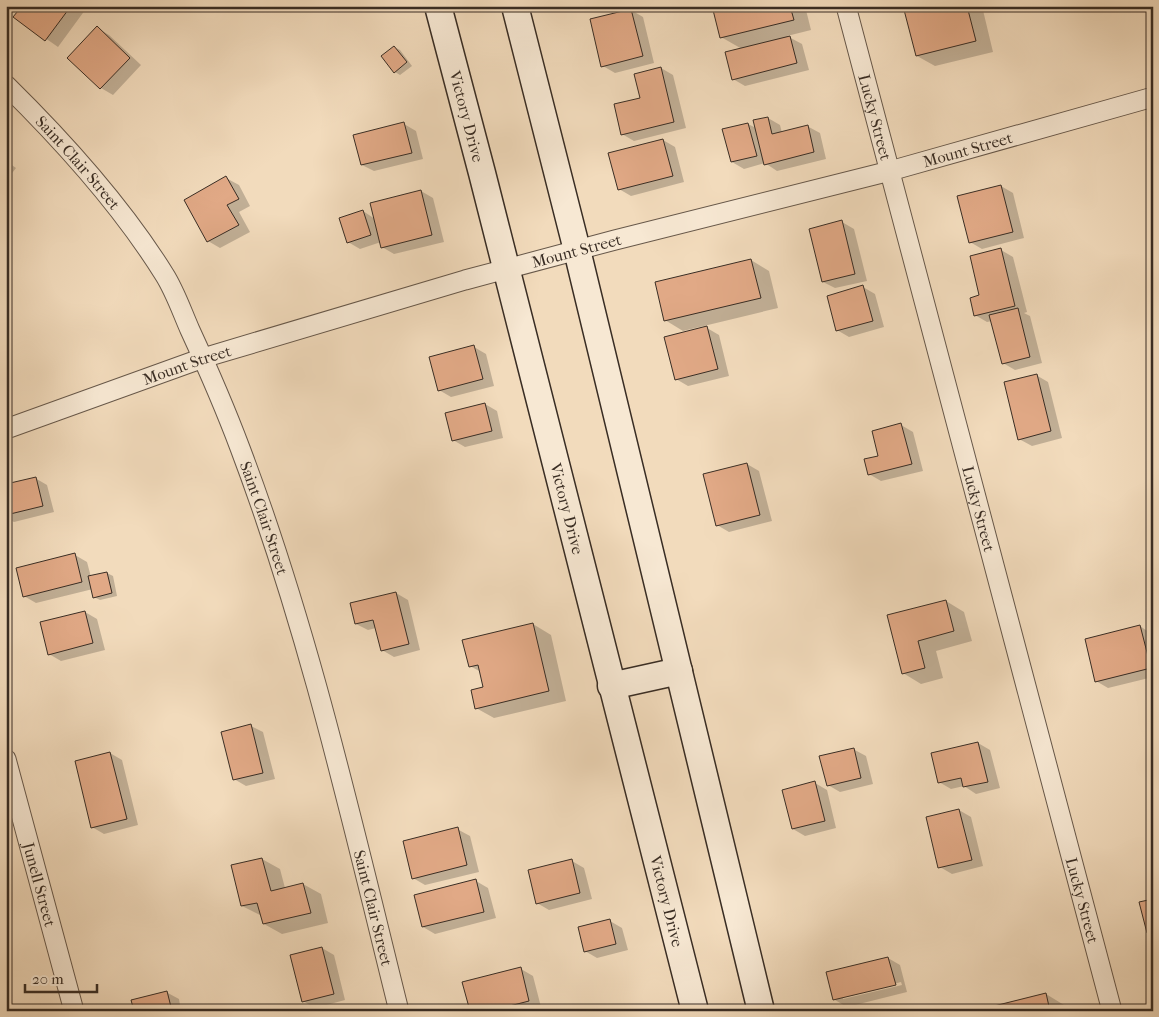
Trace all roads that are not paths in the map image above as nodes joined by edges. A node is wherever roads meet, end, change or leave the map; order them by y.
1 (438, 6) edge
2 (516, 6) edge
3 (846, 6) edge
4 (6, 85) edge
5 (1153, 97) edge
6 (890, 171) junction
7 (577, 250) junction
8 (506, 269) junction
9 (203, 358) junction
10 (6, 429) edge
11 (679, 671) junction
12 (611, 686) junction
13 (6, 759) edge
14 (74, 1011) edge
15 (399, 1011) edge
16 (694, 1011) edge
17 (761, 1011) edge
18 (1112, 1011) edge

1 - 8 main road, Victory Drive
2 - 7 main road
3 - 6 street, Lucky Street
4 - 9 street, Saint Clair Street
5 - 6 street, Mount Street
6 - 7 street, Mount Street
6 - 18 street, Lucky Street
7 - 8 street, Mount Street
7 - 11 main road
8 - 9 street, Mount Street
8 - 12 main road, Victory Drive
9 - 10 street, Mount Street
9 - 15 street, Saint Clair Street
11 - 12 main road
11 - 17 main road
12 - 16 main road, Victory Drive
13 - 14 street, Junell Street

